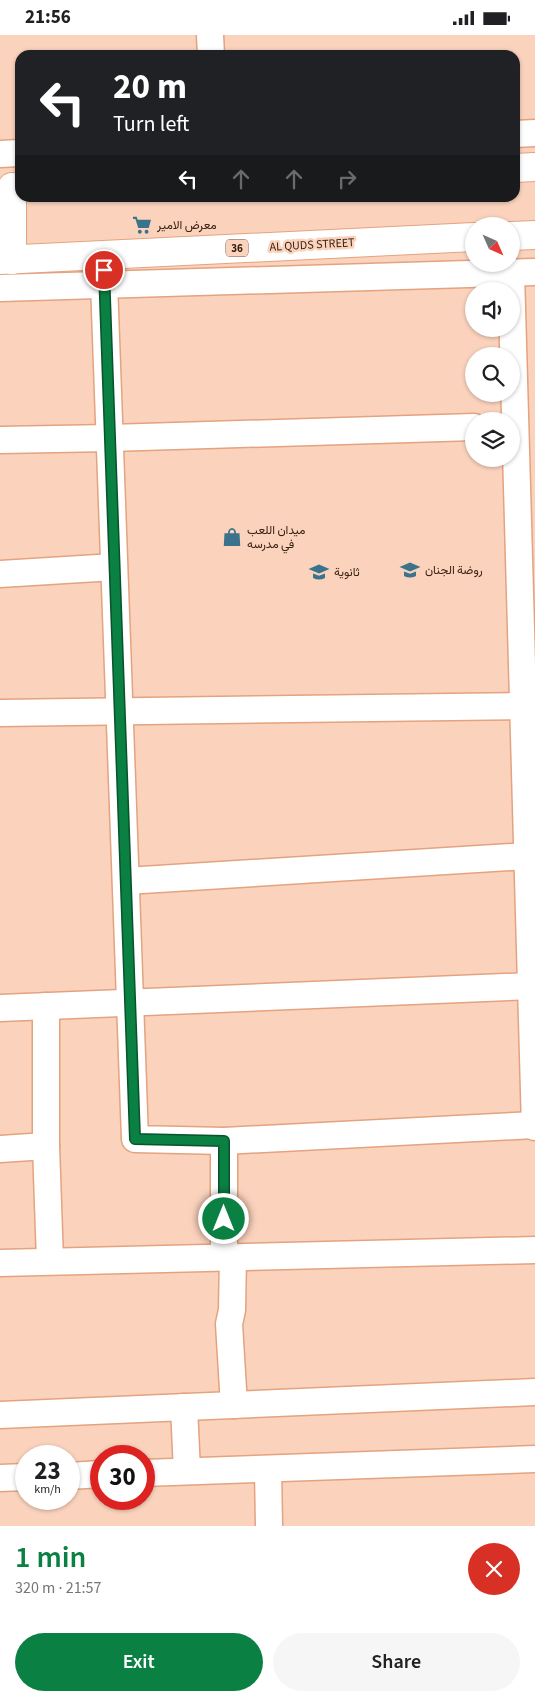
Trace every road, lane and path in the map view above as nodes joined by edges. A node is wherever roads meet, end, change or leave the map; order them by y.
1 (210, 35) edge
2 (211, 50) edge
3 (535, 133) edge
4 (520, 134) edge
5 (15, 153) edge
6 (0, 154) edge
7 (535, 167) edge
8 (520, 168) edge
9 (11, 187) edge
10 (520, 235) edge
11 (535, 235) edge
12 (465, 237) edge
13 (103, 255) junction
14 (6, 260) edge
15 (523, 272) edge
16 (104, 285) junction
17 (0, 288) edge
18 (520, 425) edge
19 (465, 427) edge
20 (110, 439) junction
21 (0, 440) edge
22 (527, 558) edge
23 (114, 567) junction
24 (0, 574) edge
25 (527, 698) edge
26 (119, 711) junction
27 (0, 713) edge
28 (530, 841) edge
29 (126, 881) junction
30 (532, 975) edge
31 (130, 1003) junction
32 (46, 1006) junction
33 (0, 1008) edge
34 (535, 1103) edge
35 (535, 1126) edge
36 (224, 1141) junction
37 (46, 1146) junction
38 (0, 1149) edge
39 (535, 1250) edge
40 (229, 1257) junction
41 (50, 1261) junction
42 (0, 1263) edge
43 (535, 1392) edge
44 (234, 1405) junction
45 (184, 1407) junction
46 (0, 1415) edge
47 (535, 1459) edge
48 (268, 1469) junction
49 (187, 1471) junction
50 (155, 1472) edge
51 (15, 1477) edge
52 (0, 1478) edge
53 (269, 1526) edge

1 - 2 street
3 - 4 street
5 - 6 street
7 - 8 main road
9 - 14 main road
10 - 11 main road
12 - 13 main road, AL QUDS STREET / 36
13 - 14 main road, AL QUDS STREET / 36
13 - 16 street
15 - 16 street
15 - 18 street
16 - 17 street
16 - 20 street
18 - 22 street
19 - 20 street
20 - 21 street
20 - 23 street
22 - 25 street
23 - 24 street
23 - 26 street
25 - 26 street
25 - 28 street
26 - 27 street
26 - 29 street
28 - 29 street
28 - 30 street
29 - 31 street
30 - 31 street
30 - 34 street
31 - 32 street
31 - 36 street
32 - 33 street
32 - 37 street
34 - 35 street
35 - 36 street
36 - 40 street
37 - 38 street
37 - 41 street
39 - 40 street
40 - 41 street
40 - 44 street
41 - 42 street
43 - 44 street
44 - 45 street
45 - 46 street
45 - 49 street
47 - 48 street
48 - 49 street
48 - 53 street
49 - 50 street
51 - 52 street

